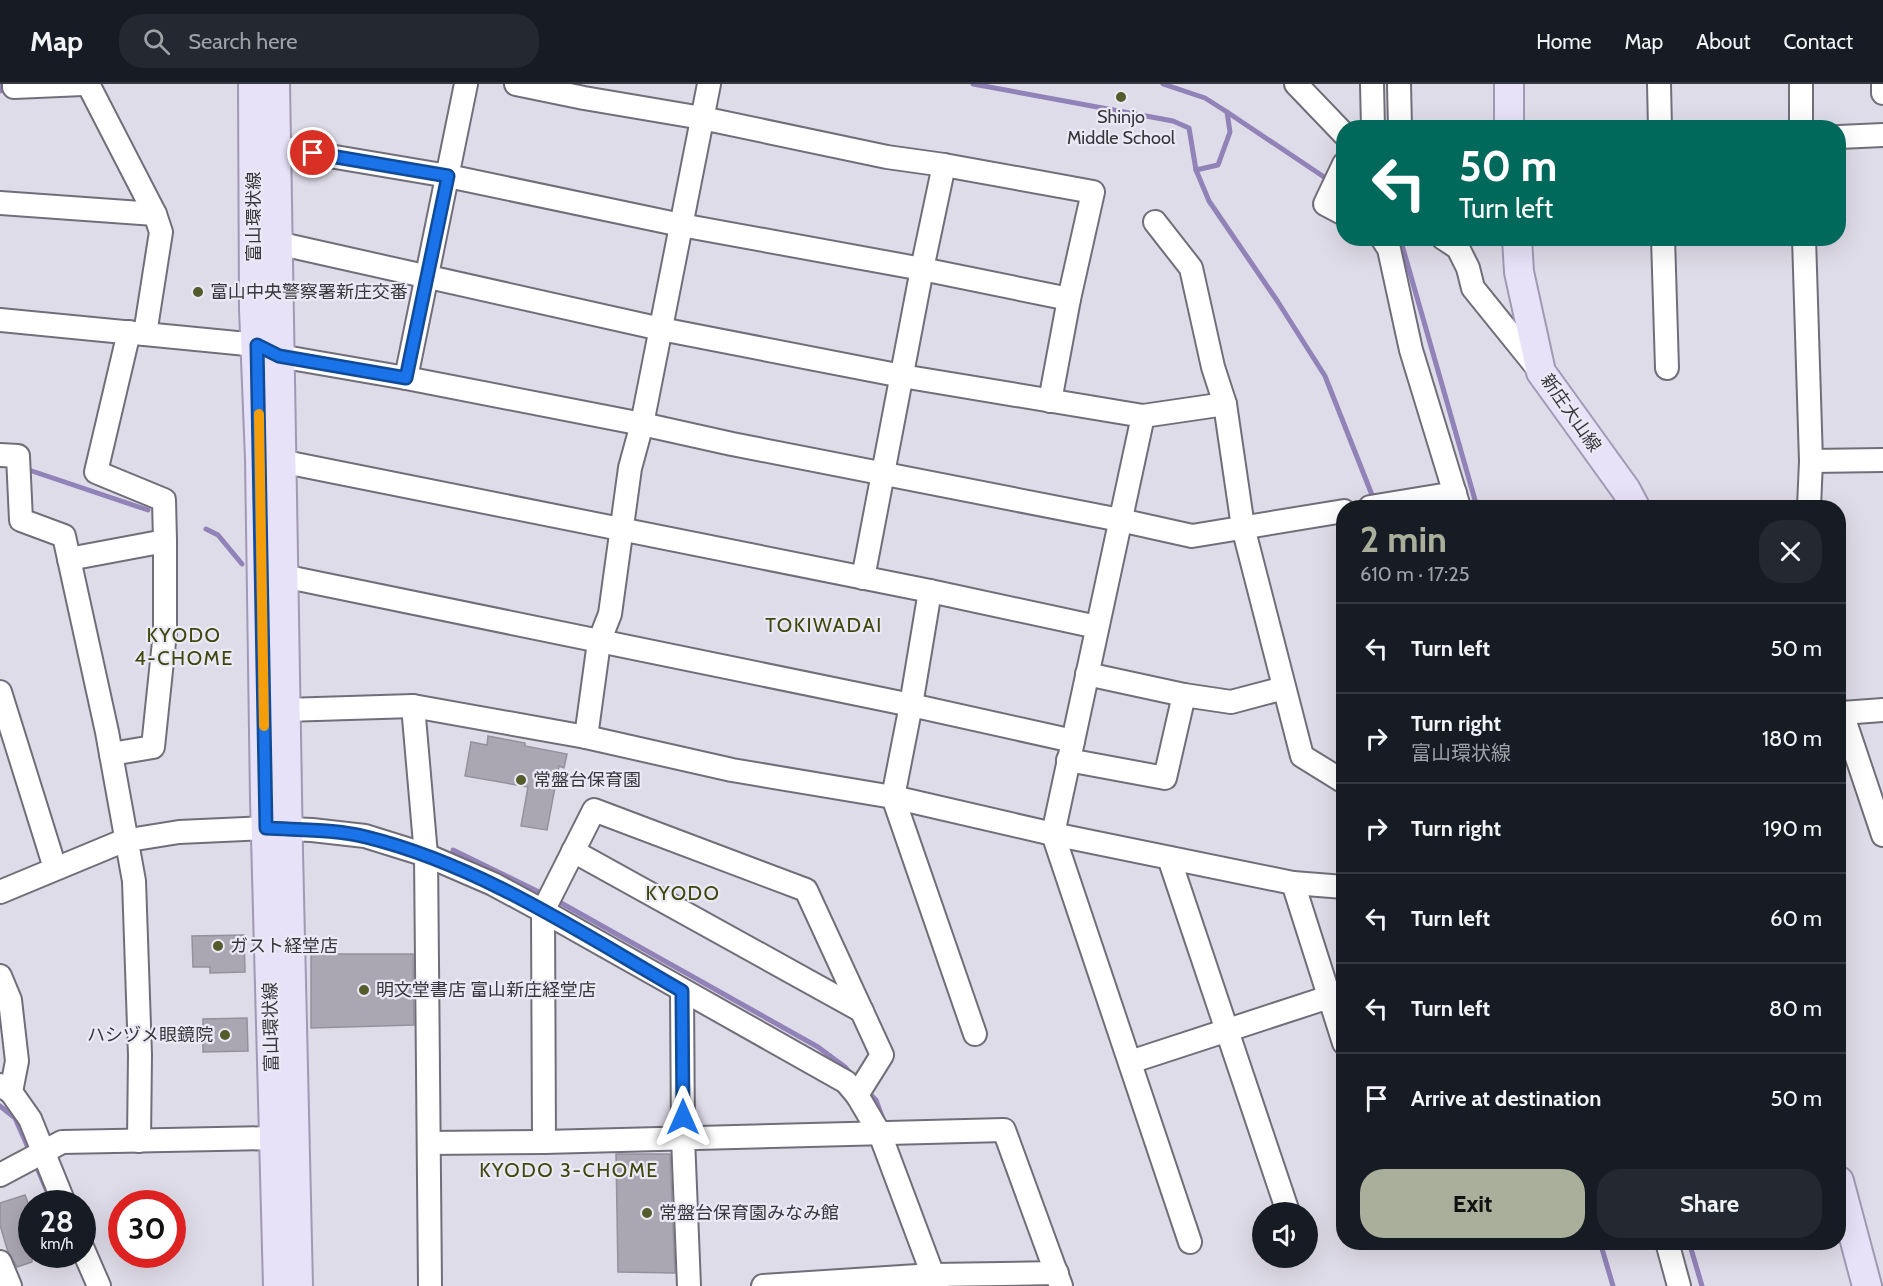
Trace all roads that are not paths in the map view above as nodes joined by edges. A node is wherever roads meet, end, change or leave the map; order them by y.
1 (14, 84) edge
2 (83, 84) edge
3 (88, 84) edge
4 (253, 84) edge
5 (275, 84) edge
6 (466, 84) edge
7 (516, 84) edge
8 (710, 84) edge
9 (1296, 84) edge
10 (1372, 84) edge
11 (1399, 84) edge
12 (1509, 84) edge
13 (1659, 84) edge
14 (1801, 84) edge
15 (1883, 84) edge
16 (1883, 93) edge
17 (702, 118) junction
18 (1373, 120) edge
19 (1400, 120) edge
20 (1509, 120) edge
21 (1660, 120) edge
22 (1801, 120) edge
23 (1336, 126) edge
24 (1883, 135) edge
25 (1846, 137) edge
26 (276, 147) junction
27 (944, 165) junction
28 (448, 176) junction
29 (1336, 180) edge
30 (0, 203) edge
31 (1336, 210) edge
32 (155, 214) junction
33 (1155, 222) dead end
34 (681, 225) junction
35 (277, 243) junction
36 (1387, 246) edge
37 (1455, 246) edge
38 (1518, 246) edge
39 (1663, 246) edge
40 (1804, 246) edge
41 (922, 269) junction
42 (427, 276) junction
43 (1069, 298) junction
44 (0, 320) edge
45 (661, 329) junction
46 (137, 333) junction
47 (268, 351) junction
48 (1667, 368) dead end
49 (1541, 372) junction
50 (902, 376) junction
51 (406, 378) junction
52 (1050, 401) junction
53 (1225, 404) junction
54 (1143, 416) junction
55 (642, 424) junction
56 (0, 455) edge
57 (1883, 460) edge
58 (1810, 461) junction
59 (280, 462) junction
60 (882, 473) junction
61 (1457, 500) edge
62 (1631, 500) edge
63 (1809, 500) edge
64 (1336, 512) edge
65 (1120, 520) junction
66 (1242, 527) junction
67 (621, 530) junction
68 (165, 540) junction
69 (69, 559) junction
70 (283, 576) junction
71 (863, 578) junction
72 (930, 591) junction
73 (1097, 627) junction
74 (599, 642) junction
75 (1087, 674) junction
76 (1284, 688) junction
77 (0, 692) edge
78 (1184, 695) junction
79 (911, 705) junction
80 (413, 706) junction
81 (285, 710) junction
82 (1883, 710) edge
83 (1846, 711) edge
84 (1846, 726) edge
85 (586, 737) junction
86 (1071, 750) junction
87 (111, 754) junction
88 (1336, 777) edge
89 (893, 797) junction
90 (277, 829) junction
91 (1053, 834) junction
92 (1883, 835) edge
93 (127, 840) junction
94 (573, 851) junction
95 (426, 855) junction
96 (1169, 858) junction
97 (55, 868) junction
98 (1293, 882) junction
99 (1336, 886) edge
100 (0, 891) edge
101 (543, 911) junction
102 (0, 976) edge
103 (682, 991) junction
104 (1329, 997) junction
105 (862, 1011) junction
106 (1336, 1018) edge
107 (1227, 1030) junction
108 (975, 1034) dead end
109 (1130, 1062) junction
110 (5, 1088) edge
111 (857, 1095) junction
112 (880, 1134) junction
113 (274, 1138) junction
114 (683, 1138) junction
115 (139, 1141) junction
116 (544, 1142) junction
117 (429, 1143) junction
118 (42, 1151) junction
119 (0, 1175) edge
120 (58, 1190) edge
121 (1285, 1202) edge
122 (1846, 1206) edge
123 (1190, 1242) dead end
124 (1669, 1250) edge
125 (0, 1262) edge
126 (91, 1268) edge
127 (1059, 1279) edge
128 (935, 1281) edge
129 (10, 1286) edge
130 (99, 1286) edge
131 (278, 1286) edge
132 (298, 1286) edge
133 (430, 1286) edge
134 (688, 1286) edge
135 (763, 1286) edge
136 (1679, 1286) edge
137 (1867, 1286) edge

1 - 2 street
3 - 32 street
4 - 47 main road, 富山環状線
5 - 26 main road, 富山環状線
6 - 28 street
7 - 17 street
8 - 17 street
9 - 23 street
10 - 18 street
11 - 19 street
12 - 20 main road
13 - 21 street
14 - 22 street
15 - 16 street
17 - 27 street
17 - 34 street
24 - 25 street
26 - 28 street
26 - 35 main road, 富山環状線
27 - 41 street
27 - 43 street
28 - 34 street
28 - 42 street
29 - 31 street
30 - 32 street
32 - 46 street
33 - 53 street
34 - 41 street
34 - 45 street
35 - 42 street
35 - 47 main road, 富山環状線
36 - 61 street
37 - 49 street
38 - 49 main road, 新庄大山線
39 - 48 street
40 - 58 street
41 - 43 street
41 - 50 street
42 - 45 street
42 - 51 street
43 - 52 street
44 - 46 street
45 - 50 street
45 - 55 street
46 - 47 street
46 - 68 street
47 - 51 street
47 - 59 main road, 富山環状線
47 - 90 main road, 富山環状線
49 - 62 main road, 新庄大山線
50 - 52 street
50 - 60 street
51 - 55 street
52 - 54 street
53 - 54 street
53 - 66 street
54 - 65 street
55 - 60 street
55 - 67 street
56 - 69 street
57 - 58 street
58 - 63 street
59 - 67 street
59 - 70 main road, 富山環状線
60 - 65 street
60 - 71 street
64 - 66 street
65 - 66 street
65 - 73 street
66 - 76 street
67 - 71 street
67 - 74 street
68 - 69 street
68 - 87 street
69 - 87 street
70 - 74 street
70 - 81 main road, 富山環状線
71 - 72 street
72 - 73 street
72 - 79 street
73 - 75 street
74 - 79 street
74 - 85 street
75 - 78 street
75 - 86 street
76 - 78 street
76 - 88 street
77 - 97 street
78 - 86 street
79 - 86 street
79 - 89 street
80 - 81 street
80 - 85 street
80 - 95 street
81 - 90 main road, 富山環状線
82 - 83 street
84 - 92 street
85 - 89 street
86 - 91 street
87 - 93 street
89 - 91 street
89 - 108 street
90 - 93 street
90 - 95 street
90 - 113 main road, 富山環状線
90 - 132 main road, 富山環状線
91 - 96 street
91 - 109 street
93 - 97 street
93 - 115 street
94 - 101 street
94 - 105 street
94 - 105 street
95 - 101 street
95 - 117 street
96 - 98 street
96 - 107 street
97 - 100 street
98 - 99 street
98 - 104 street
101 - 103 street
101 - 116 street
102 - 110 street
103 - 111 street
103 - 114 street
104 - 106 street
104 - 107 street
105 - 111 street
107 - 109 street
107 - 121 street
109 - 123 street
110 - 118 street
111 - 112 street
112 - 114 street
112 - 127 street
112 - 128 street
113 - 115 street
113 - 131 main road, 富山環状線
114 - 116 street
114 - 134 street
115 - 118 street
116 - 117 street
117 - 133 street
118 - 119 street
118 - 120 street
122 - 137 main road
124 - 136 street
125 - 129 street
126 - 130 street
127 - 128 street
128 - 135 street

